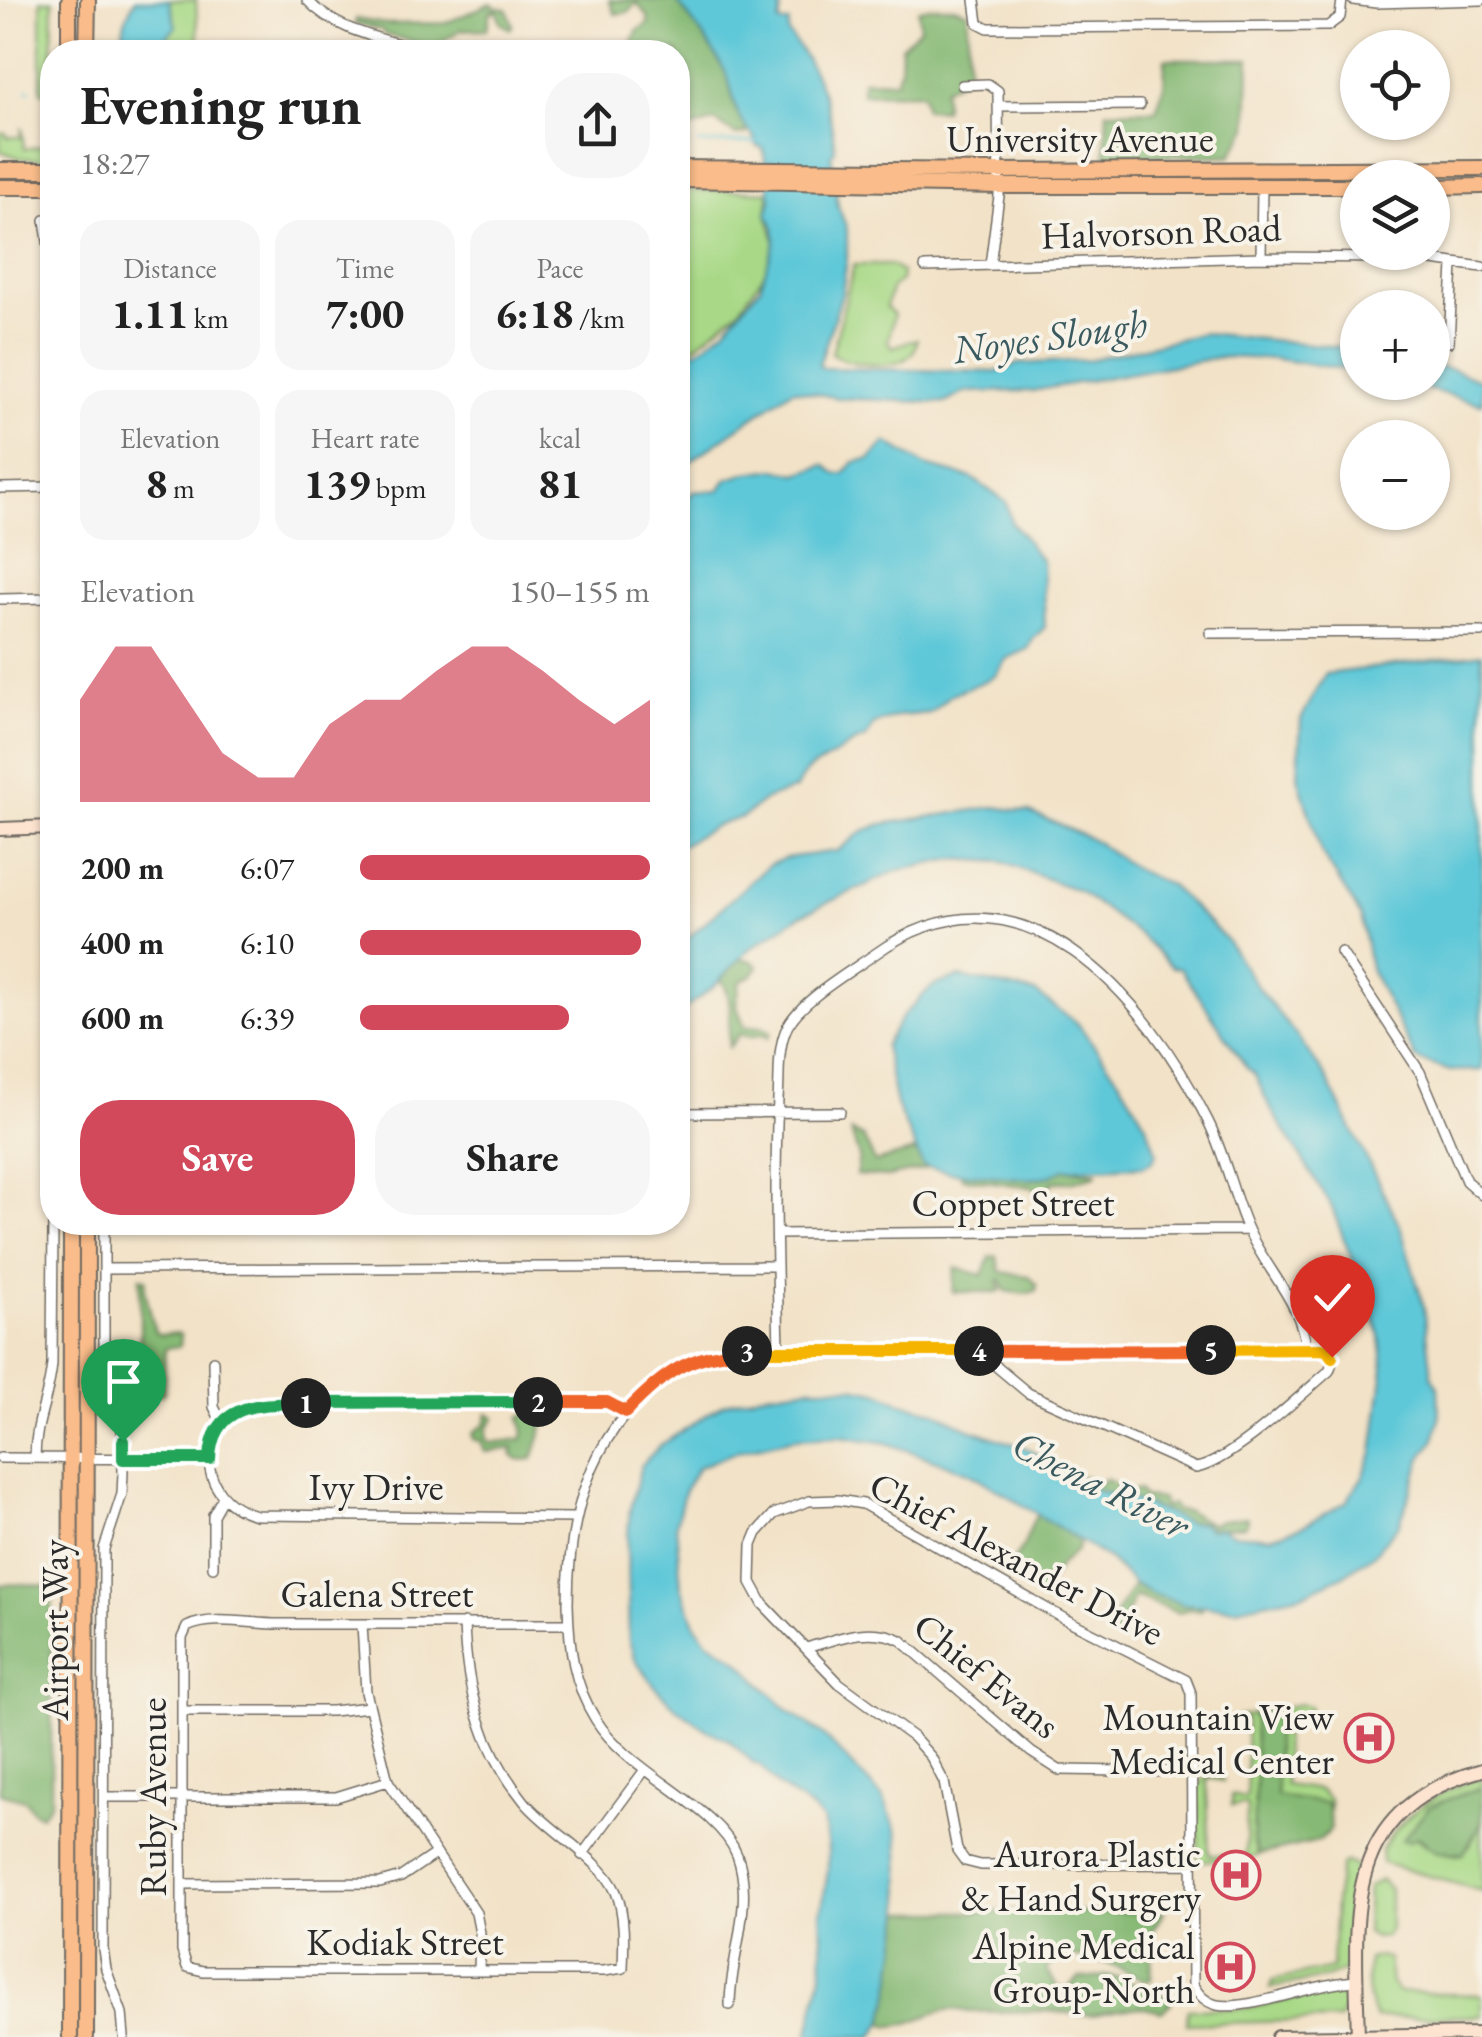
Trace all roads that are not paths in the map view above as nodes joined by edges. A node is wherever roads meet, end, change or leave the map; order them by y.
1 (69, 0) edge
2 (88, 0) edge
3 (307, 0) edge
4 (975, 0) edge
5 (1342, 0) edge
6 (1352, 0) edge
7 (1482, 0) edge
8 (69, 40) edge
9 (88, 40) edge
10 (386, 40) edge
11 (962, 85) dead end
12 (1140, 105) dead end
13 (998, 106) junction
14 (1482, 168) edge
15 (690, 169) edge
16 (0, 170) edge
17 (40, 170) edge
18 (1450, 170) edge
19 (1340, 174) edge
20 (746, 175) junction
21 (999, 178) junction
22 (690, 179) edge
23 (0, 186) edge
24 (1262, 186) junction
25 (1340, 186) edge
26 (1450, 186) edge
27 (1482, 186) edge
28 (40, 187) edge
29 (1340, 256) edge
30 (1261, 257) junction
31 (1450, 264) edge
32 (1454, 265) junction
33 (926, 266) dead end
34 (990, 266) junction
35 (1482, 267) edge
36 (1450, 316) edge
37 (40, 487) edge
38 (0, 488) edge
39 (40, 598) edge
40 (0, 599) edge
41 (1210, 632) dead end
42 (1482, 632) edge
43 (40, 827) edge
44 (0, 829) edge
45 (1341, 952) dead end
46 (690, 1112) edge
47 (840, 1112) dead end
48 (777, 1113) junction
49 (1482, 1195) edge
50 (1248, 1230) junction
51 (777, 1234) junction
52 (53, 1235) edge
53 (72, 1235) edge
54 (87, 1235) edge
55 (104, 1235) edge
56 (777, 1266) junction
57 (104, 1269) junction
58 (1306, 1348) junction
59 (779, 1350) junction
60 (990, 1351) junction
61 (213, 1361) dead end
62 (626, 1412) junction
63 (222, 1424) junction
64 (0, 1458) edge
65 (34, 1458) junction
66 (80, 1458) junction
67 (123, 1459) junction
68 (210, 1459) junction
69 (222, 1497) junction
70 (575, 1518) junction
71 (213, 1567) dead end
72 (464, 1623) junction
73 (362, 1624) junction
74 (568, 1624) junction
75 (187, 1627) joint
76 (806, 1648) junction
77 (369, 1707) junction
78 (182, 1711) junction
79 (1482, 1770) edge
80 (644, 1771) junction
81 (1191, 1772) junction
82 (388, 1781) junction
83 (104, 1797) junction
84 (182, 1797) junction
85 (435, 1854) junction
86 (582, 1855) junction
87 (1191, 1864) junction
88 (182, 1884) junction
89 (188, 1967) joint
90 (479, 1970) junction
91 (1358, 1981) junction
92 (730, 2005) dead end
93 (1482, 2034) edge
94 (70, 2037) edge
95 (86, 2037) edge
96 (124, 2037) edge
97 (1278, 2037) edge
98 (1358, 2037) edge

1 - 8 main road
2 - 9 main road
3 - 10 street
4 - 5 street
6 - 7 street
11 - 13 street
12 - 13 street
13 - 21 street
14 - 18 main road, University Avenue
15 - 20 main road, University Avenue
16 - 17 main road
19 - 21 main road, University Avenue
20 - 21 main road, University Avenue
20 - 22 main road, University Avenue
21 - 24 main road, University Avenue
21 - 34 street
23 - 28 main road
24 - 25 main road, University Avenue
24 - 30 street
26 - 27 main road
29 - 30 street, Halvorson Road
30 - 34 street, Halvorson Road
31 - 32 street, Halvorson Road
32 - 35 street, Halvorson Road
32 - 36 street
33 - 34 street, Halvorson Road
37 - 38 street
39 - 40 street
41 - 42 street
43 - 44 street
45 - 49 street
46 - 48 street
47 - 48 street
48 - 50 street
48 - 51 street
50 - 51 street, Coppet Street
50 - 58 street
51 - 56 street
52 - 65 street
53 - 66 main road, Airport Way
54 - 66 main road, Airport Way
55 - 57 street
56 - 57 street
56 - 59 street
57 - 67 street
58 - 60 street
58 - 60 street
59 - 60 street
59 - 62 street
61 - 63 street
62 - 63 street
62 - 70 street
63 - 68 street
64 - 65 street
65 - 66 street
66 - 67 street
66 - 94 main road, Airport Way
66 - 95 main road, Airport Way
67 - 68 street
67 - 83 street
68 - 69 street
69 - 70 street, Ivy Drive
69 - 71 street
70 - 74 street
72 - 73 street, Galena Street
72 - 74 street, Galena Street
72 - 86 street
73 - 75 street, Galena Street
73 - 77 street
74 - 80 street
75 - 78 street, Ruby Avenue
76 - 81 street, Chief Evans
76 - 81 street, Chief Alexander Drive
76 - 87 street, Chief Alexander Drive
77 - 78 street
77 - 82 street
78 - 84 street, Ruby Avenue
79 - 91 street
80 - 86 street
80 - 92 street
81 - 87 street
82 - 84 street
82 - 85 street
83 - 84 street
83 - 96 street
84 - 88 street, Ruby Avenue
85 - 88 street
85 - 90 street
86 - 90 street, Kodiak Street
87 - 91 street
88 - 89 street, Ruby Avenue
89 - 90 street, Kodiak Street
91 - 98 street
93 - 98 street
97 - 98 street

